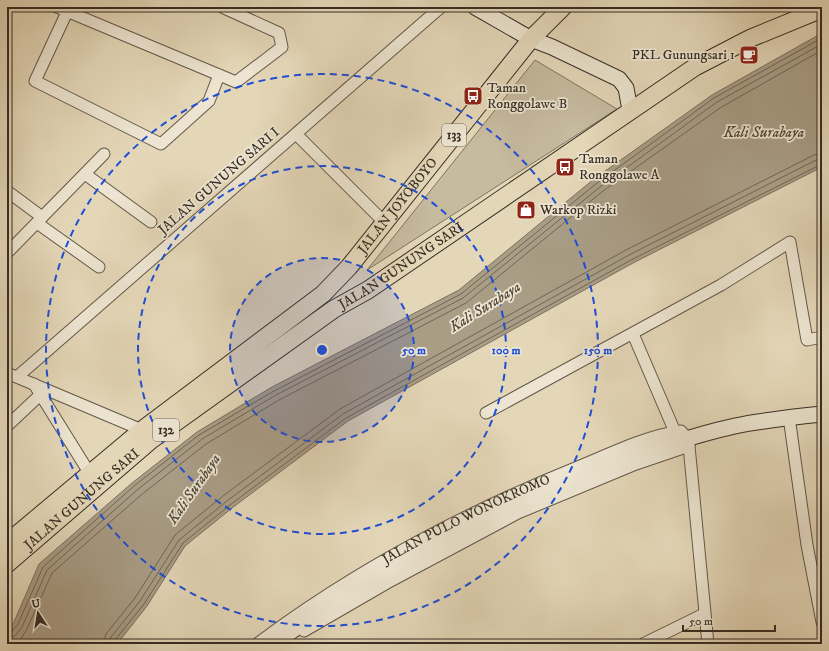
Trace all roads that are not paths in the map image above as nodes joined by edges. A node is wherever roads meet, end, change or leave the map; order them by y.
1 (57, 7) edge
2 (222, 7) edge
3 (441, 7) edge
4 (475, 7) edge
5 (563, 7) edge
6 (822, 9) edge
7 (67, 12) junction
8 (531, 40) junction
9 (219, 75) junction
10 (630, 110) junction
11 (296, 134) junction
12 (104, 154) dead end
13 (85, 174) junction
14 (7, 191) edge
15 (39, 220) junction
16 (151, 222) dead end
17 (384, 222) junction
18 (8, 251) edge
19 (99, 267) dead end
20 (349, 267) junction
21 (368, 290) junction
22 (323, 294) junction
23 (334, 309) junction
24 (633, 334) junction
25 (822, 337) edge
26 (12, 375) edge
27 (34, 384) junction
28 (40, 395) junction
29 (486, 413) dead end
30 (822, 414) edge
31 (789, 417) junction
32 (7, 426) edge
33 (142, 430) junction
34 (684, 439) junction
35 (90, 474) junction
36 (7, 543) edge
37 (7, 564) edge
38 (704, 614) junction
39 (822, 622) edge
40 (296, 634) dead end
41 (257, 644) edge
42 (275, 644) edge
43 (644, 644) edge
44 (708, 644) edge

1 - 7 street
2 - 9 street
3 - 11 street, JALAN GUNUNG SARI I
4 - 8 main road
5 - 8 main road, JALAN JOYOBOYO / 133
6 - 10 main road, JALAN GUNUNG SARI / 132
7 - 9 street
7 - 9 street
8 - 10 main road
8 - 17 main road, JALAN JOYOBOYO / 133
10 - 21 main road, JALAN GUNUNG SARI / 132
11 - 17 street
11 - 26 street, JALAN GUNUNG SARI I
12 - 13 street
13 - 15 street
13 - 16 street
14 - 15 street
15 - 18 street
15 - 19 street
17 - 20 main road, JALAN JOYOBOYO / 133
20 - 21 main road
20 - 22 main road, JALAN JOYOBOYO / 133
21 - 23 main road, JALAN GUNUNG SARI / 132
22 - 23 main road
22 - 33 main road, JALAN GUNUNG SARI / 132
23 - 37 main road, JALAN GUNUNG SARI / 132
24 - 25 street
24 - 29 street
24 - 34 street
26 - 27 street
27 - 28 street
27 - 33 street
28 - 32 street
28 - 35 street
30 - 31 main road, JALAN PULO WONOKROMO
31 - 34 main road, JALAN PULO WONOKROMO
31 - 39 street
33 - 35 main road, JALAN GUNUNG SARI / 132
34 - 38 street
34 - 40 street, JALAN PULO WONOKROMO
34 - 41 street, JALAN PULO WONOKROMO
34 - 42 main road, JALAN PULO WONOKROMO
35 - 36 main road, JALAN GUNUNG SARI / 132
38 - 43 street
38 - 44 street

